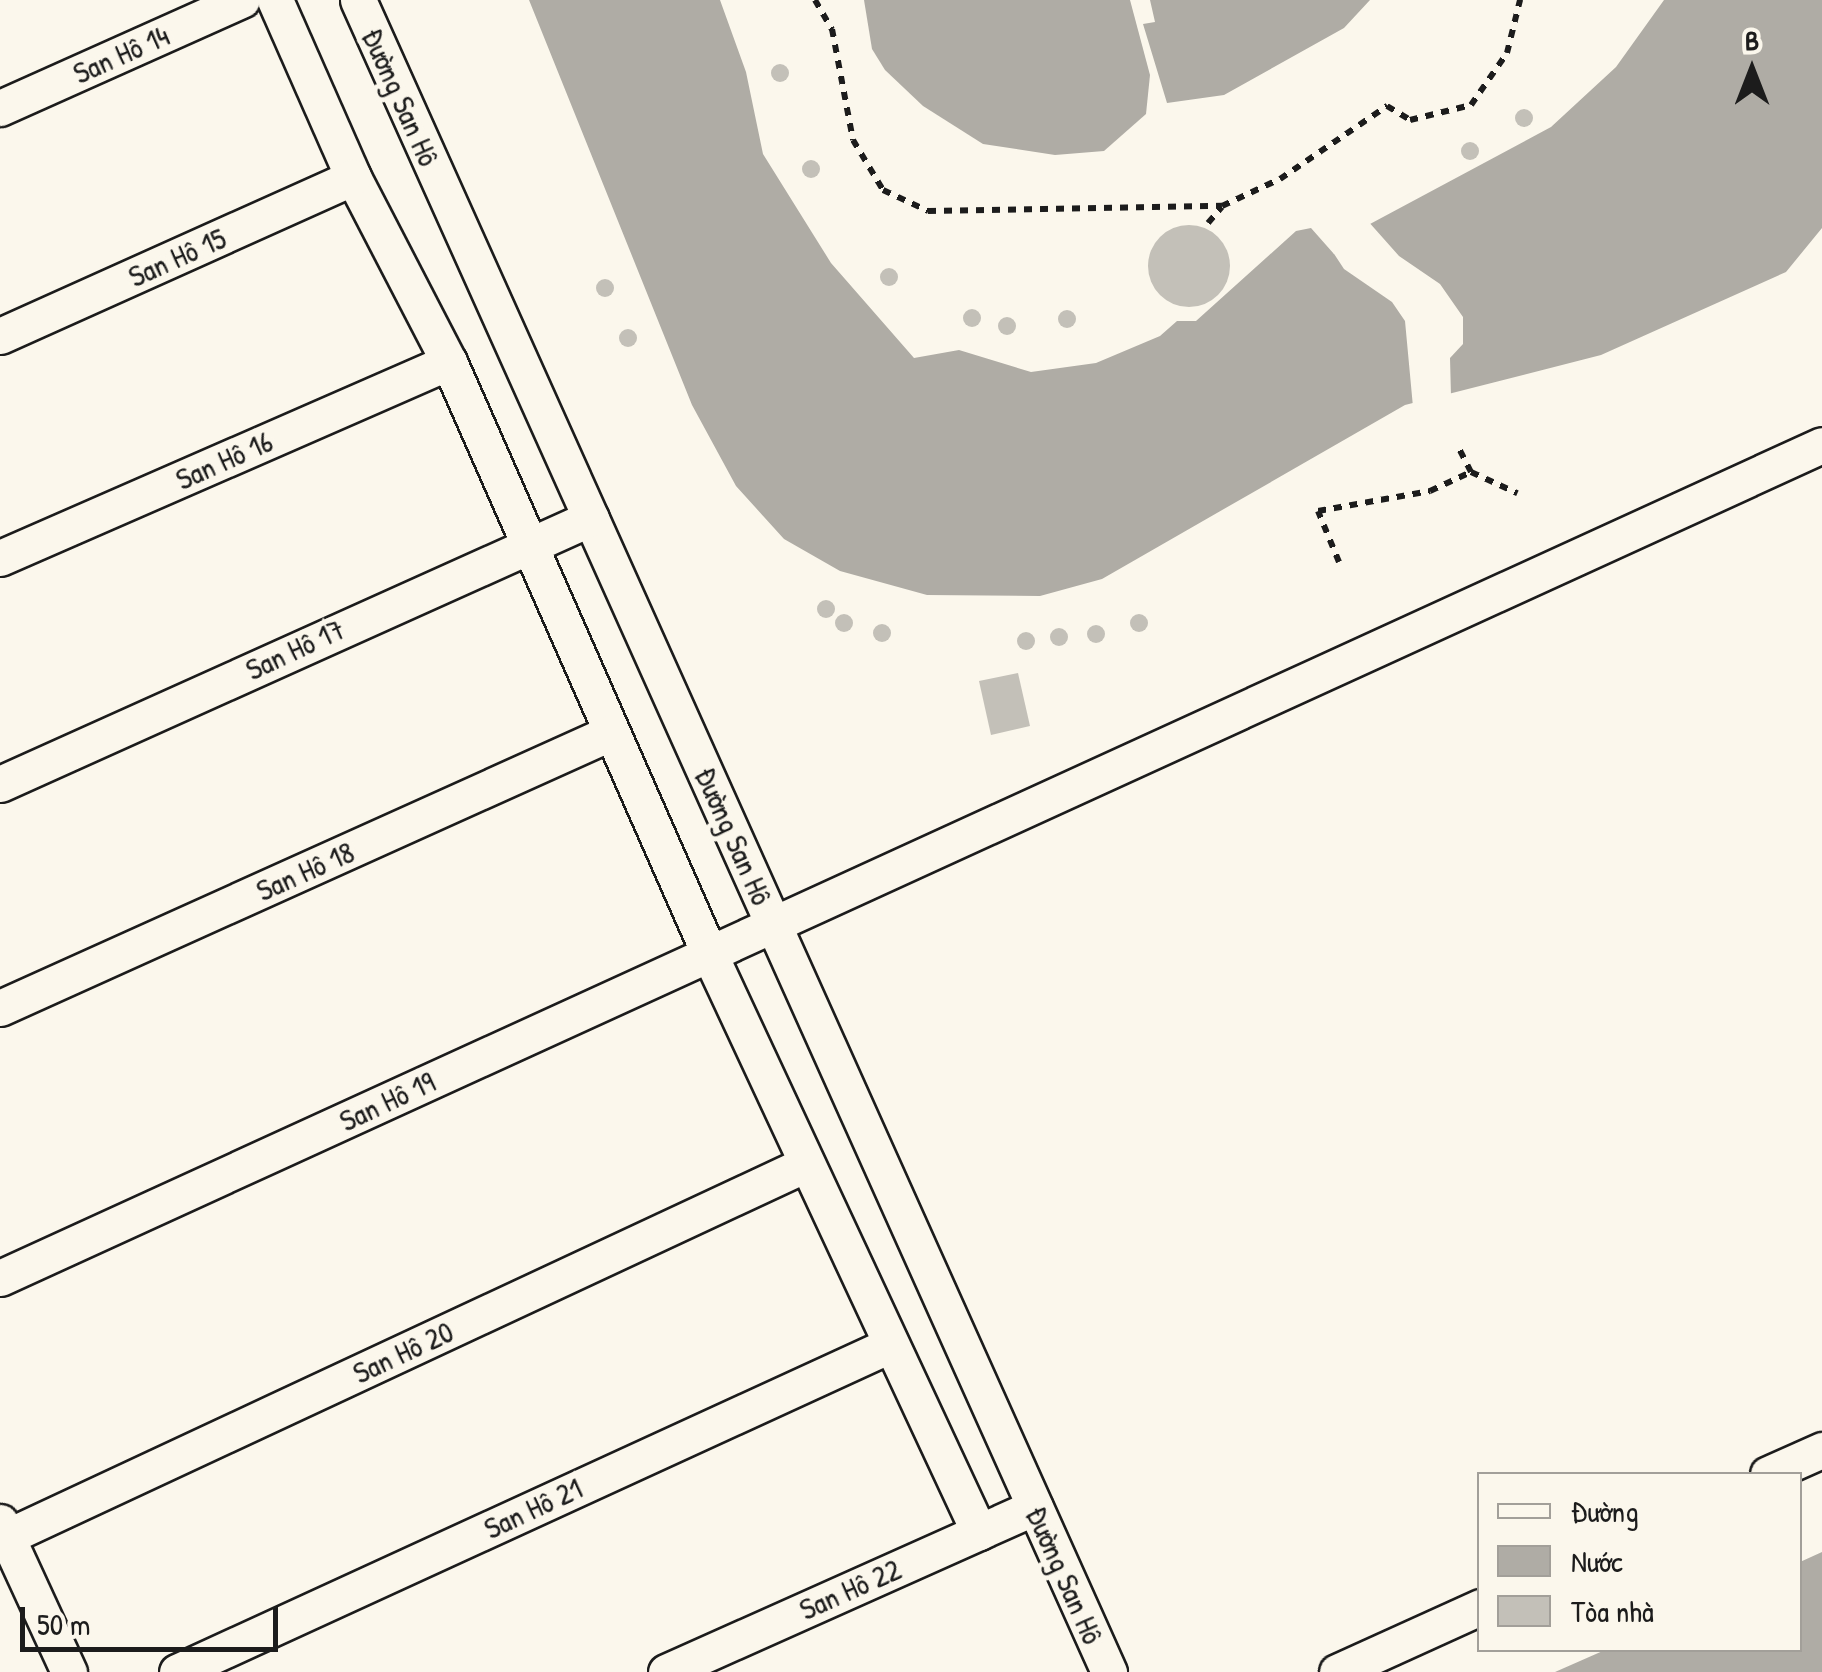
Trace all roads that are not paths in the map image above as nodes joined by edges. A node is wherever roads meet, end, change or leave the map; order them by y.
1 (242, 0) edge
2 (275, 0) edge
3 (358, 0) edge
4 (0, 108) edge
5 (354, 177) junction
6 (0, 336) edge
7 (449, 362) junction
8 (1822, 444) edge
9 (591, 518) junction
10 (525, 544) junction
11 (0, 558) edge
12 (610, 733) junction
13 (0, 784) edge
14 (773, 922) junction
15 (709, 953) junction
16 (0, 1008) edge
17 (806, 1164) junction
18 (0, 1278) edge
19 (890, 1345) junction
20 (1822, 1450) edge
21 (1772, 1472) edge
22 (1034, 1507) junction
23 (979, 1532) junction
24 (2, 1533) edge
25 (1477, 1607) edge
26 (69, 1672) edge
27 (177, 1672) edge
28 (666, 1672) edge
29 (1109, 1672) edge
30 (1336, 1672) edge

1 - 4 street, San Hô 14
2 - 5 street
3 - 9 street, Đường San Hô
5 - 6 street, San Hô 15
5 - 7 street
7 - 10 street
7 - 11 street, San Hô 16
8 - 14 street, San Hô 19
9 - 10 street, San Hô 17
9 - 14 street, Đường San Hô
10 - 12 street
10 - 13 street, San Hô 17
12 - 15 street
12 - 16 street, San Hô 18
14 - 15 street, San Hô 19
14 - 22 street, Đường San Hô
15 - 17 street
15 - 18 street, San Hô 19
17 - 19 street
17 - 24 street, San Hô 20
19 - 23 street
19 - 27 street, San Hô 21
20 - 21 street
22 - 23 street, San Hô 22
22 - 29 street, Đường San Hô
23 - 28 street, San Hô 22
24 - 26 street
25 - 30 street

